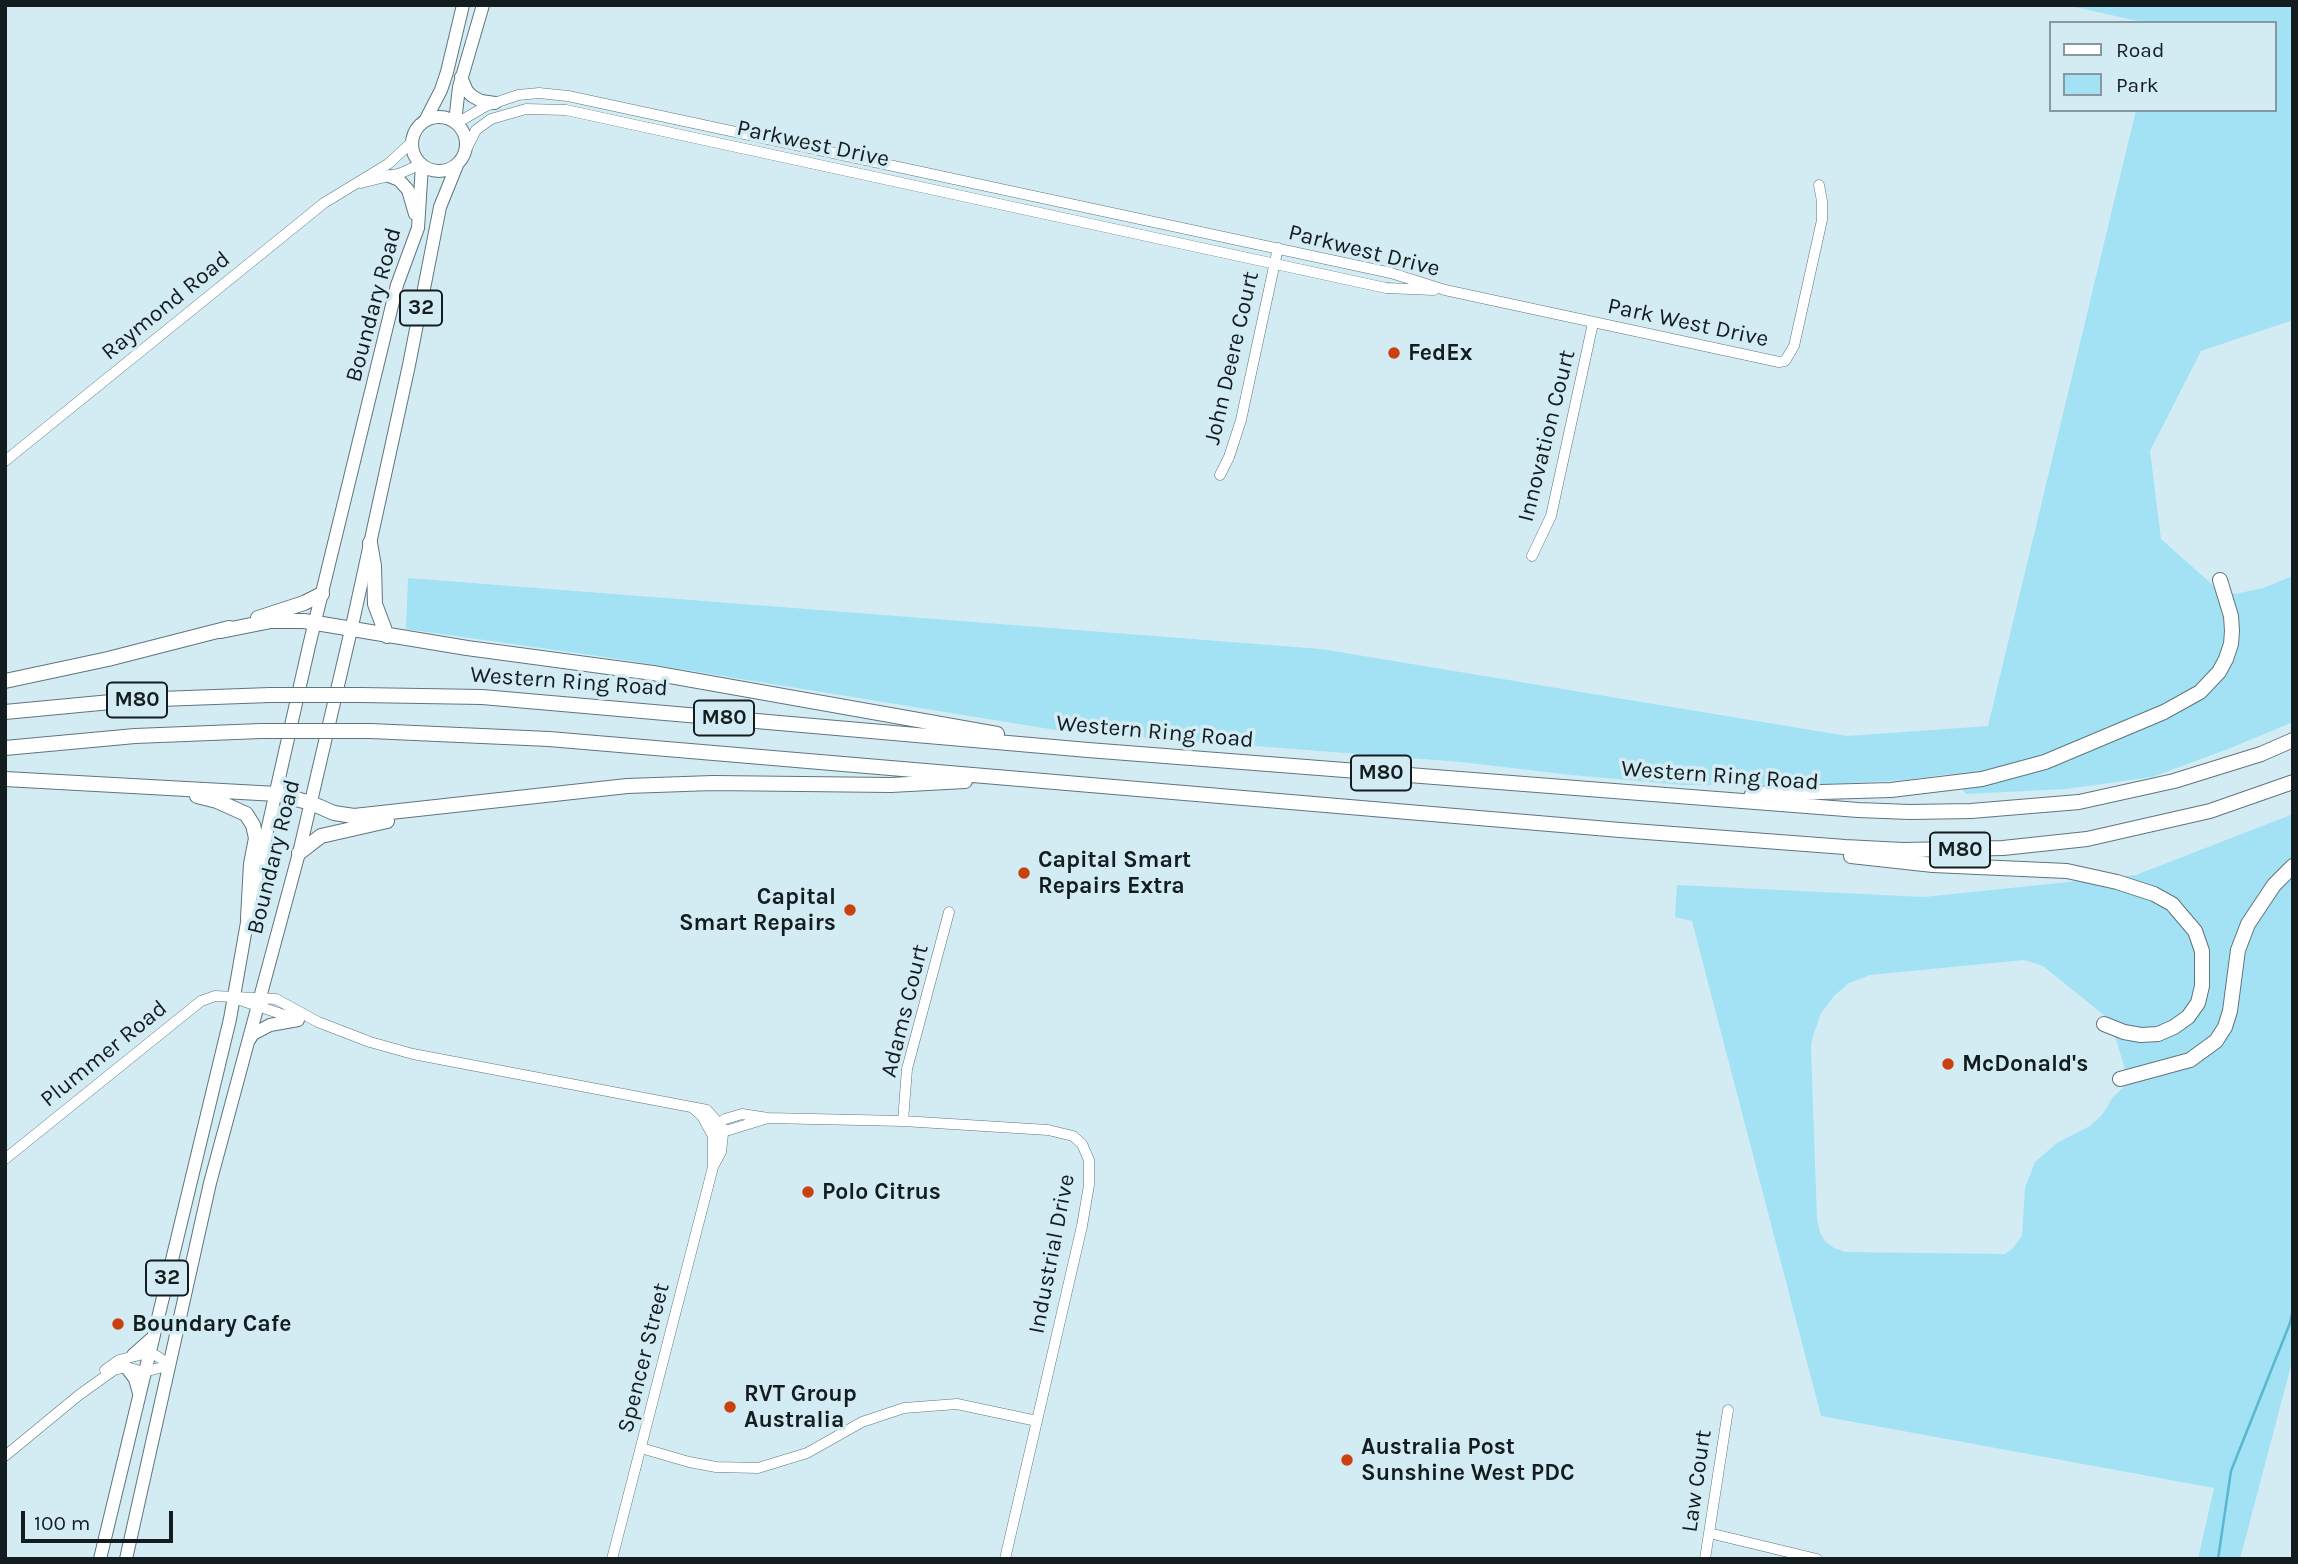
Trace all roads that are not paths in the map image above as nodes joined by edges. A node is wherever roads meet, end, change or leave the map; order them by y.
1 (463, 5) edge
2 (483, 5) edge
3 (461, 76) junction
4 (495, 103) junction
5 (425, 121) junction
6 (456, 122) junction
7 (712, 127) junction
8 (709, 141) junction
9 (412, 142) junction
10 (467, 148) junction
11 (421, 165) junction
12 (457, 165) junction
13 (389, 176) junction
14 (354, 185) junction
15 (1819, 185) dead end
16 (418, 228) junction
17 (1278, 248) junction
18 (1274, 264) junction
19 (1446, 290) junction
20 (1593, 323) junction
21 (5, 461) edge
22 (1220, 475) dead end
23 (370, 542) junction
24 (1532, 556) dead end
25 (2220, 580) dead end
26 (322, 594) junction
27 (315, 624) junction
28 (220, 631) junction
29 (351, 631) junction
30 (387, 636) junction
31 (5, 681) edge
32 (5, 712) edge
33 (2293, 740) edge
34 (5, 748) edge
35 (1088, 750) junction
36 (5, 779) edge
37 (1019, 779) junction
38 (2293, 782) edge
39 (172, 789) junction
40 (276, 794) junction
41 (1674, 796) junction
42 (495, 801) junction
43 (311, 803) junction
44 (1620, 830) junction
45 (299, 853) junction
46 (2293, 866) edge
47 (949, 912) dead end
48 (248, 918) junction
49 (234, 998) junction
50 (258, 1002) junction
51 (298, 1020) junction
52 (317, 1022) junction
53 (2104, 1024) dead end
54 (247, 1042) junction
55 (2120, 1079) dead end
56 (903, 1121) junction
57 (717, 1128) junction
58 (5, 1159) edge
59 (152, 1339) junction
60 (148, 1353) junction
61 (133, 1355) junction
62 (170, 1365) junction
63 (126, 1367) junction
64 (144, 1372) junction
65 (139, 1393) junction
66 (79, 1395) junction
67 (1728, 1410) dead end
68 (1037, 1421) junction
69 (641, 1448) junction
70 (5, 1456) edge
71 (1709, 1533) junction
72 (100, 1559) edge
73 (125, 1559) edge
74 (611, 1559) edge
75 (1005, 1559) edge
76 (1705, 1559) edge
77 (1817, 1559) edge

1 - 5 main road
2 - 3 main road
3 - 4 main road
3 - 6 main road
4 - 6 street, Parkwest Drive
4 - 7 street, Parkwest Drive
5 - 6 main road
5 - 9 main road
6 - 10 main road
7 - 8 street
7 - 17 street, Parkwest Drive
8 - 10 street, Parkwest Drive
8 - 18 street, Parkwest Drive
9 - 11 main road, 32
9 - 14 street, Raymond Road
10 - 12 main road, 32
11 - 12 main road
11 - 13 street, Raymond Road
11 - 16 main road, Boundary Road / 32
12 - 23 main road, Boundary Road / 32
13 - 14 street, Raymond Road
13 - 16 main road
14 - 21 street, Raymond Road
15 - 20 street, Park West Drive
16 - 26 main road, Boundary Road / 32
17 - 18 street, John Deere Court
17 - 19 street, Parkwest Drive
18 - 19 street, Parkwest Drive
18 - 22 street, John Deere Court
19 - 20 street, Park West Drive
20 - 24 street, Innovation Court
23 - 29 main road, Boundary Road / 32
23 - 30 highway
25 - 41 highway
26 - 27 main road, Boundary Road / 32
26 - 28 highway
27 - 28 highway
27 - 29 highway
27 - 40 main road, Boundary Road / 32
28 - 31 highway
29 - 30 highway
29 - 43 main road, Boundary Road / 32
30 - 35 highway
32 - 35 highway, Western Ring Road / M80, bridge
33 - 41 highway, Western Ring Road / M80
34 - 37 highway, M80, bridge
35 - 41 highway, Western Ring Road / M80
36 - 39 highway
37 - 42 highway
37 - 44 highway, M80
38 - 44 highway, M80
39 - 40 highway
39 - 48 highway
40 - 43 highway
40 - 48 main road, Boundary Road / 32
42 - 43 highway
42 - 45 highway
43 - 45 main road, Boundary Road / 32
44 - 53 highway
45 - 50 main road, Boundary Road / 32
46 - 55 highway
47 - 56 street, Adams Court
48 - 49 main road, Boundary Road / 32
49 - 50 street, Plummer Road
49 - 58 street, Plummer Road
49 - 59 main road, Boundary Road / 32
50 - 51 street
50 - 52 street
50 - 54 main road, Boundary Road / 32
51 - 52 street
51 - 54 main road
52 - 57 street
54 - 62 main road, Boundary Road / 32
56 - 57 street, Industrial Drive
56 - 68 street, Industrial Drive
57 - 69 street, Spencer Street
59 - 60 main road, Boundary Road / 32
59 - 61 main road
60 - 61 street
60 - 62 street
60 - 64 main road, Boundary Road / 32
61 - 66 street
62 - 64 street
62 - 73 main road, Boundary Road / 32
63 - 64 street
63 - 65 main road
63 - 66 street
64 - 65 main road, Boundary Road / 32
65 - 72 main road, Boundary Road / 32
66 - 70 street
67 - 71 street, Law Court
68 - 69 street
68 - 75 street, Industrial Drive
69 - 74 street, Spencer Street
71 - 76 street, Law Court
71 - 77 street

